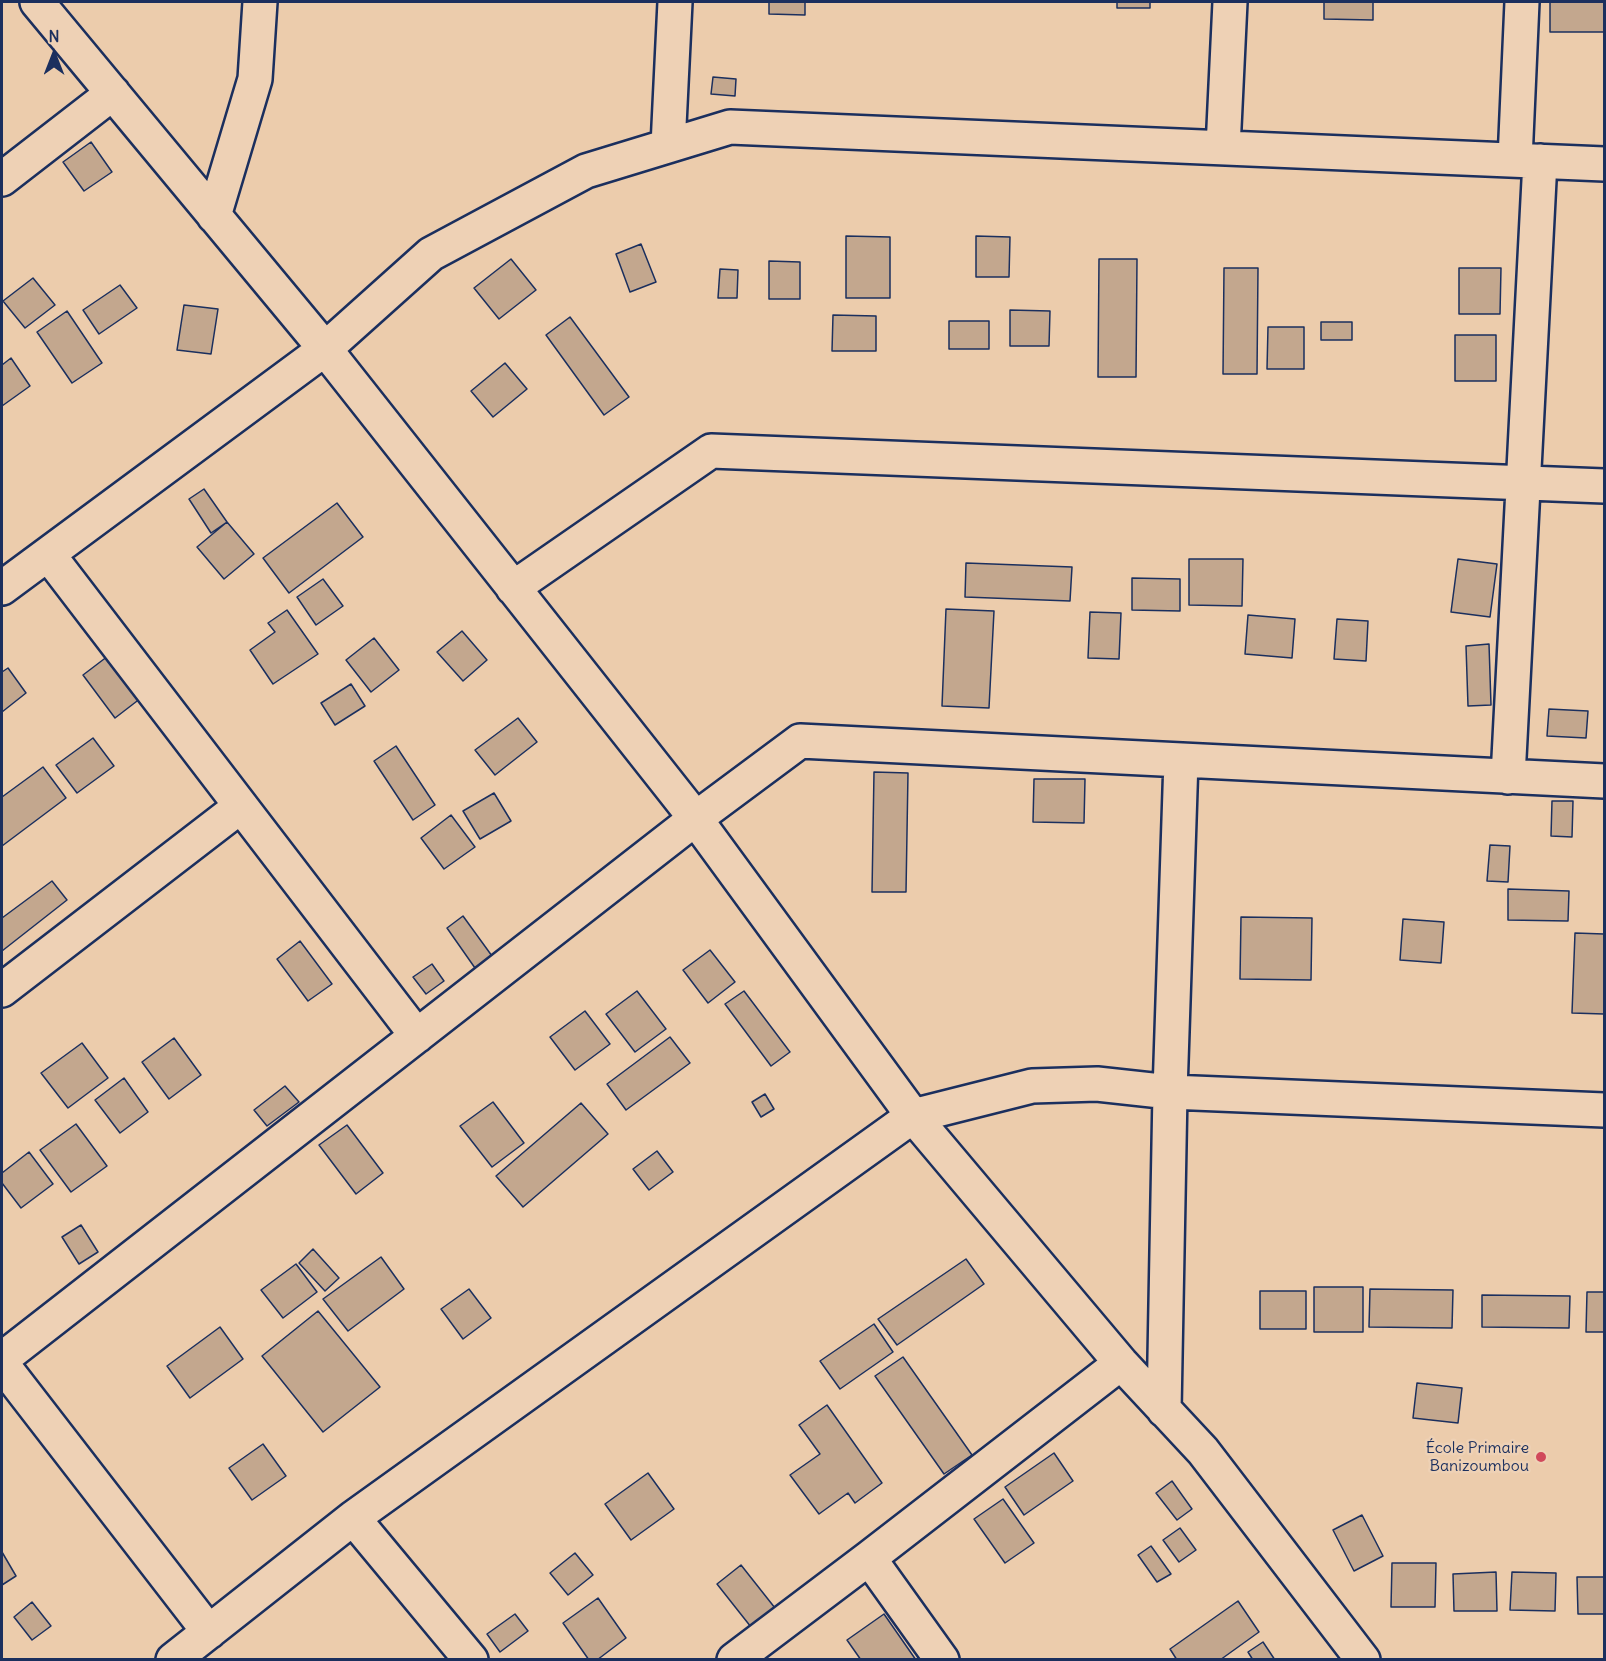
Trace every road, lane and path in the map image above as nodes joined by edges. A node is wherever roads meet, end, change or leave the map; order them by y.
1 (37, 2) edge
2 (260, 2) edge
3 (675, 2) edge
4 (1230, 2) edge
5 (1522, 2) edge
6 (113, 93) junction
7 (668, 146) junction
8 (1223, 148) junction
9 (1528, 161) junction
10 (1605, 164) edge
11 (2, 179) edge
12 (214, 216) junction
13 (325, 349) junction
14 (1523, 482) junction
15 (1605, 486) edge
16 (48, 554) junction
17 (2, 588) edge
18 (513, 588) junction
19 (1181, 760) junction
20 (1508, 777) junction
21 (1605, 782) edge
22 (241, 806) junction
23 (695, 819) junction
24 (2, 990) edge
25 (417, 1036) junction
26 (1170, 1092) junction
27 (1605, 1110) edge
28 (913, 1116) junction
29 (2, 1359) edge
30 (1121, 1363) junction
31 (2, 1364) edge
32 (1164, 1410) junction
33 (353, 1518) junction
34 (869, 1558) junction
35 (209, 1632) junction
36 (173, 1659) edge
37 (471, 1659) edge
38 (734, 1659) edge
39 (942, 1659) edge
40 (1363, 1659) edge

1 - 6 street
2 - 12 street
3 - 7 street
4 - 8 street
5 - 9 street
6 - 11 street
6 - 12 street
7 - 8 street
7 - 13 street
8 - 9 street
9 - 10 street
9 - 14 street
12 - 13 street
13 - 16 street
13 - 18 street
14 - 15 street
14 - 18 street
14 - 20 street
16 - 17 street
16 - 22 street
18 - 23 street
19 - 20 street
19 - 23 street
19 - 26 street
20 - 21 street
22 - 24 street
22 - 25 street
23 - 25 street
23 - 28 street
25 - 29 street
26 - 27 street
26 - 28 street
26 - 32 street
28 - 30 street
28 - 33 street
30 - 32 street
30 - 34 street
31 - 35 street
32 - 40 street
33 - 35 street
33 - 37 street
34 - 38 street
34 - 39 street
35 - 36 street

